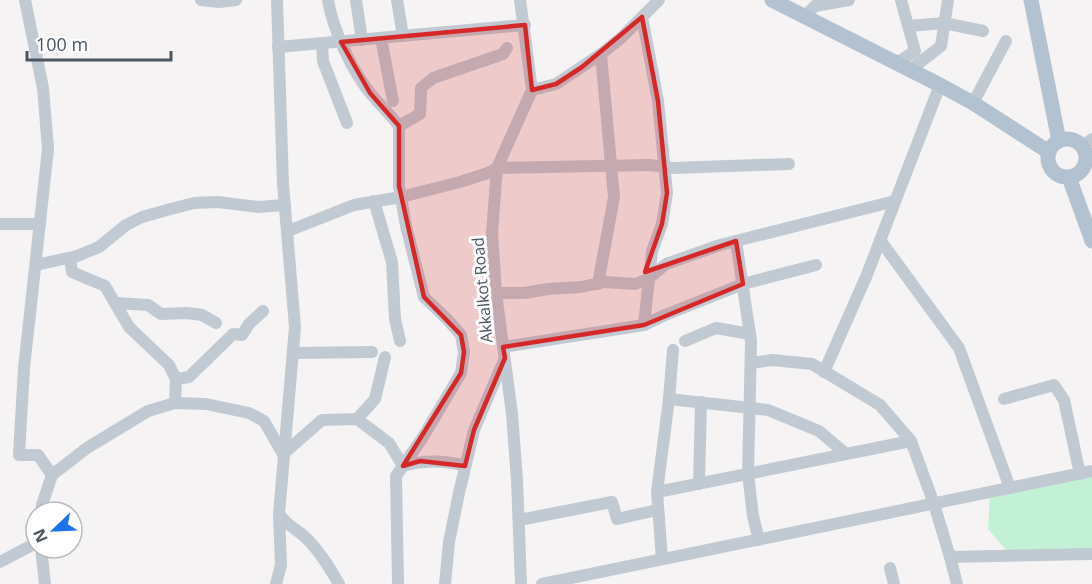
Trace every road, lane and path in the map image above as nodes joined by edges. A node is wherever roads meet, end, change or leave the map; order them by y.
1 (25, 0) edge
2 (201, 0) edge
3 (236, 0) edge
4 (277, 0) edge
5 (328, 0) edge
6 (356, 0) edge
7 (397, 0) edge
8 (521, 0) edge
9 (659, 0) edge
10 (772, 0) edge
11 (849, 0) edge
12 (901, 0) edge
13 (948, 0) edge
14 (1030, 0) edge
15 (219, 1) edge
16 (805, 16) junction
17 (642, 17) junction
18 (944, 22) junction
19 (525, 25) junction
20 (909, 26) junction
21 (983, 31) dead end
22 (403, 36) junction
23 (381, 38) junction
24 (362, 40) junction
25 (1006, 41) dead end
26 (341, 42) junction
27 (322, 43) junction
28 (278, 47) junction
29 (507, 48) dead end
30 (602, 54) junction
31 (903, 66) junction
32 (940, 85) junction
33 (532, 90) junction
34 (393, 100) dead end
35 (974, 103) junction
36 (347, 123) dead end
37 (399, 126) junction
38 (1054, 147) junction
39 (1088, 158) edge
40 (789, 164) dead end
41 (611, 167) junction
42 (497, 168) junction
43 (664, 168) junction
44 (1069, 177) junction
45 (401, 197) junction
46 (374, 201) junction
47 (895, 201) junction
48 (285, 205) junction
49 (0, 224) edge
50 (40, 224) junction
51 (288, 231) junction
52 (736, 240) junction
53 (880, 240) junction
54 (1092, 241) edge
55 (70, 258) junction
56 (36, 265) junction
57 (816, 265) dead end
58 (648, 279) junction
59 (598, 284) junction
60 (743, 284) junction
61 (496, 293) junction
62 (116, 303) junction
63 (263, 311) dead end
64 (216, 323) dead end
65 (644, 326) junction
66 (750, 334) junction
67 (400, 341) dead end
68 (685, 341) dead end
69 (673, 350) dead end
70 (372, 352) dead end
71 (504, 352) junction
72 (293, 353) junction
73 (385, 357) dead end
74 (752, 363) junction
75 (824, 372) junction
76 (176, 379) junction
77 (669, 399) junction
78 (1004, 399) dead end
79 (701, 402) junction
80 (175, 403) junction
81 (750, 408) junction
82 (357, 419) junction
83 (911, 441) junction
84 (283, 454) junction
85 (846, 454) junction
86 (403, 466) junction
87 (465, 466) junction
88 (1086, 473) edge
89 (748, 474) junction
90 (52, 475) junction
91 (699, 484) junction
92 (1010, 488) junction
93 (657, 492) junction
94 (44, 500) edge
95 (934, 504) junction
96 (657, 510) junction
97 (279, 514) junction
98 (519, 520) junction
99 (759, 540) junction
100 (24, 549) edge
101 (1092, 554) edge
102 (950, 557) junction
103 (662, 559) junction
104 (42, 560) edge
105 (0, 562) edge
106 (890, 568) dead end
107 (45, 584) edge
108 (276, 584) edge
109 (339, 584) edge
110 (398, 584) edge
111 (445, 584) edge
112 (521, 584) edge
113 (542, 584) edge
114 (894, 584) edge
115 (957, 584) edge

1 - 50 street
2 - 15 street
3 - 15 street
4 - 28 street
5 - 26 street
6 - 24 street
7 - 22 street
8 - 19 street
9 - 17 street
10 - 16 main road
11 - 16 street
12 - 20 street
13 - 18 street
14 - 38 main road
16 - 31 main road
17 - 30 street
17 - 43 street
18 - 20 street
18 - 21 street
18 - 31 street
19 - 22 street
19 - 33 street
20 - 31 street
22 - 23 street
23 - 24 street
23 - 34 street
24 - 26 street
25 - 35 street
26 - 27 street
26 - 37 street
27 - 28 street
27 - 36 street
28 - 48 street
29 - 37 street
30 - 33 street
30 - 41 street
31 - 32 main road
32 - 35 main road
32 - 47 street
33 - 42 street, Akkalkot Road
35 - 38 main road
37 - 45 street
38 - 39 main road
38 - 44 main road
39 - 44 main road
40 - 43 street
41 - 42 street
41 - 43 street
41 - 59 street
42 - 45 street
42 - 61 street, Akkalkot Road
43 - 58 street
44 - 54 main road
45 - 46 street
45 - 86 street
46 - 51 street
46 - 67 street
47 - 52 street
47 - 53 street
48 - 51 street
48 - 55 street
49 - 50 street
50 - 56 street
51 - 72 street
52 - 58 street
52 - 60 street
53 - 75 street
53 - 92 street
55 - 56 street
55 - 62 street
56 - 90 street
57 - 60 street
58 - 59 street
58 - 65 street
59 - 61 street
60 - 65 street
60 - 66 street
61 - 71 street, Akkalkot Road
62 - 64 street
62 - 76 street
63 - 76 street
65 - 71 street
66 - 68 street
66 - 74 street
69 - 77 street
70 - 72 street
71 - 87 street
71 - 98 street, Akkalkot Road
72 - 84 street
73 - 82 street
74 - 75 street
74 - 81 street
75 - 83 street
76 - 80 street
77 - 79 street
77 - 93 street
78 - 88 street
79 - 81 street
79 - 91 street
80 - 84 street
80 - 90 street
81 - 85 street
81 - 89 street
82 - 84 street
82 - 86 street
83 - 85 street
83 - 95 street
84 - 97 street
85 - 89 street
86 - 87 street
86 - 110 street
87 - 111 street
88 - 92 street
89 - 91 street
89 - 99 street
90 - 94 street
91 - 93 street
92 - 95 street
93 - 96 street
95 - 99 street
95 - 102 street
96 - 98 street
96 - 103 street
97 - 108 street
97 - 109 street
98 - 112 street, Akkalkot Road
99 - 103 street
100 - 105 street
101 - 102 street
102 - 115 street
103 - 113 street
104 - 107 street
106 - 114 street

